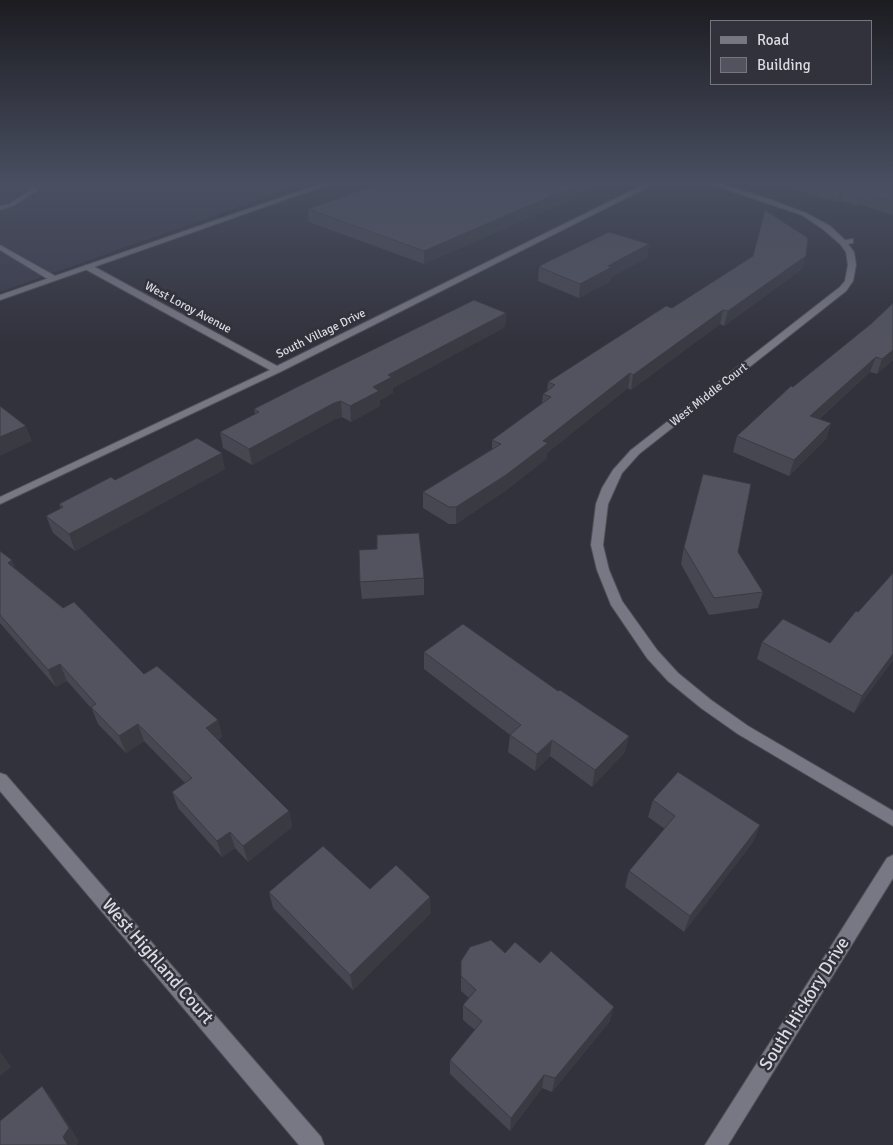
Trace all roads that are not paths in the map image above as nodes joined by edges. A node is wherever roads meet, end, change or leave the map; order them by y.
1 (173, 237) edge
2 (544, 237) edge
3 (841, 237) edge
4 (0, 247) edge
5 (88, 267) junction
6 (54, 279) junction
7 (0, 298) edge
8 (277, 370) junction
9 (0, 501) edge
10 (0, 780) edge
11 (893, 819) edge
12 (893, 863) edge
13 (313, 1145) edge
14 (716, 1145) edge

1 - 5 street
2 - 8 street, South Village Drive
3 - 11 street, West Middle Court
4 - 6 street
5 - 6 street
5 - 8 street, West Loroy Avenue
6 - 7 street
8 - 9 street, South Village Drive
10 - 13 street, West Highland Court
12 - 14 street, South Hickory Drive

